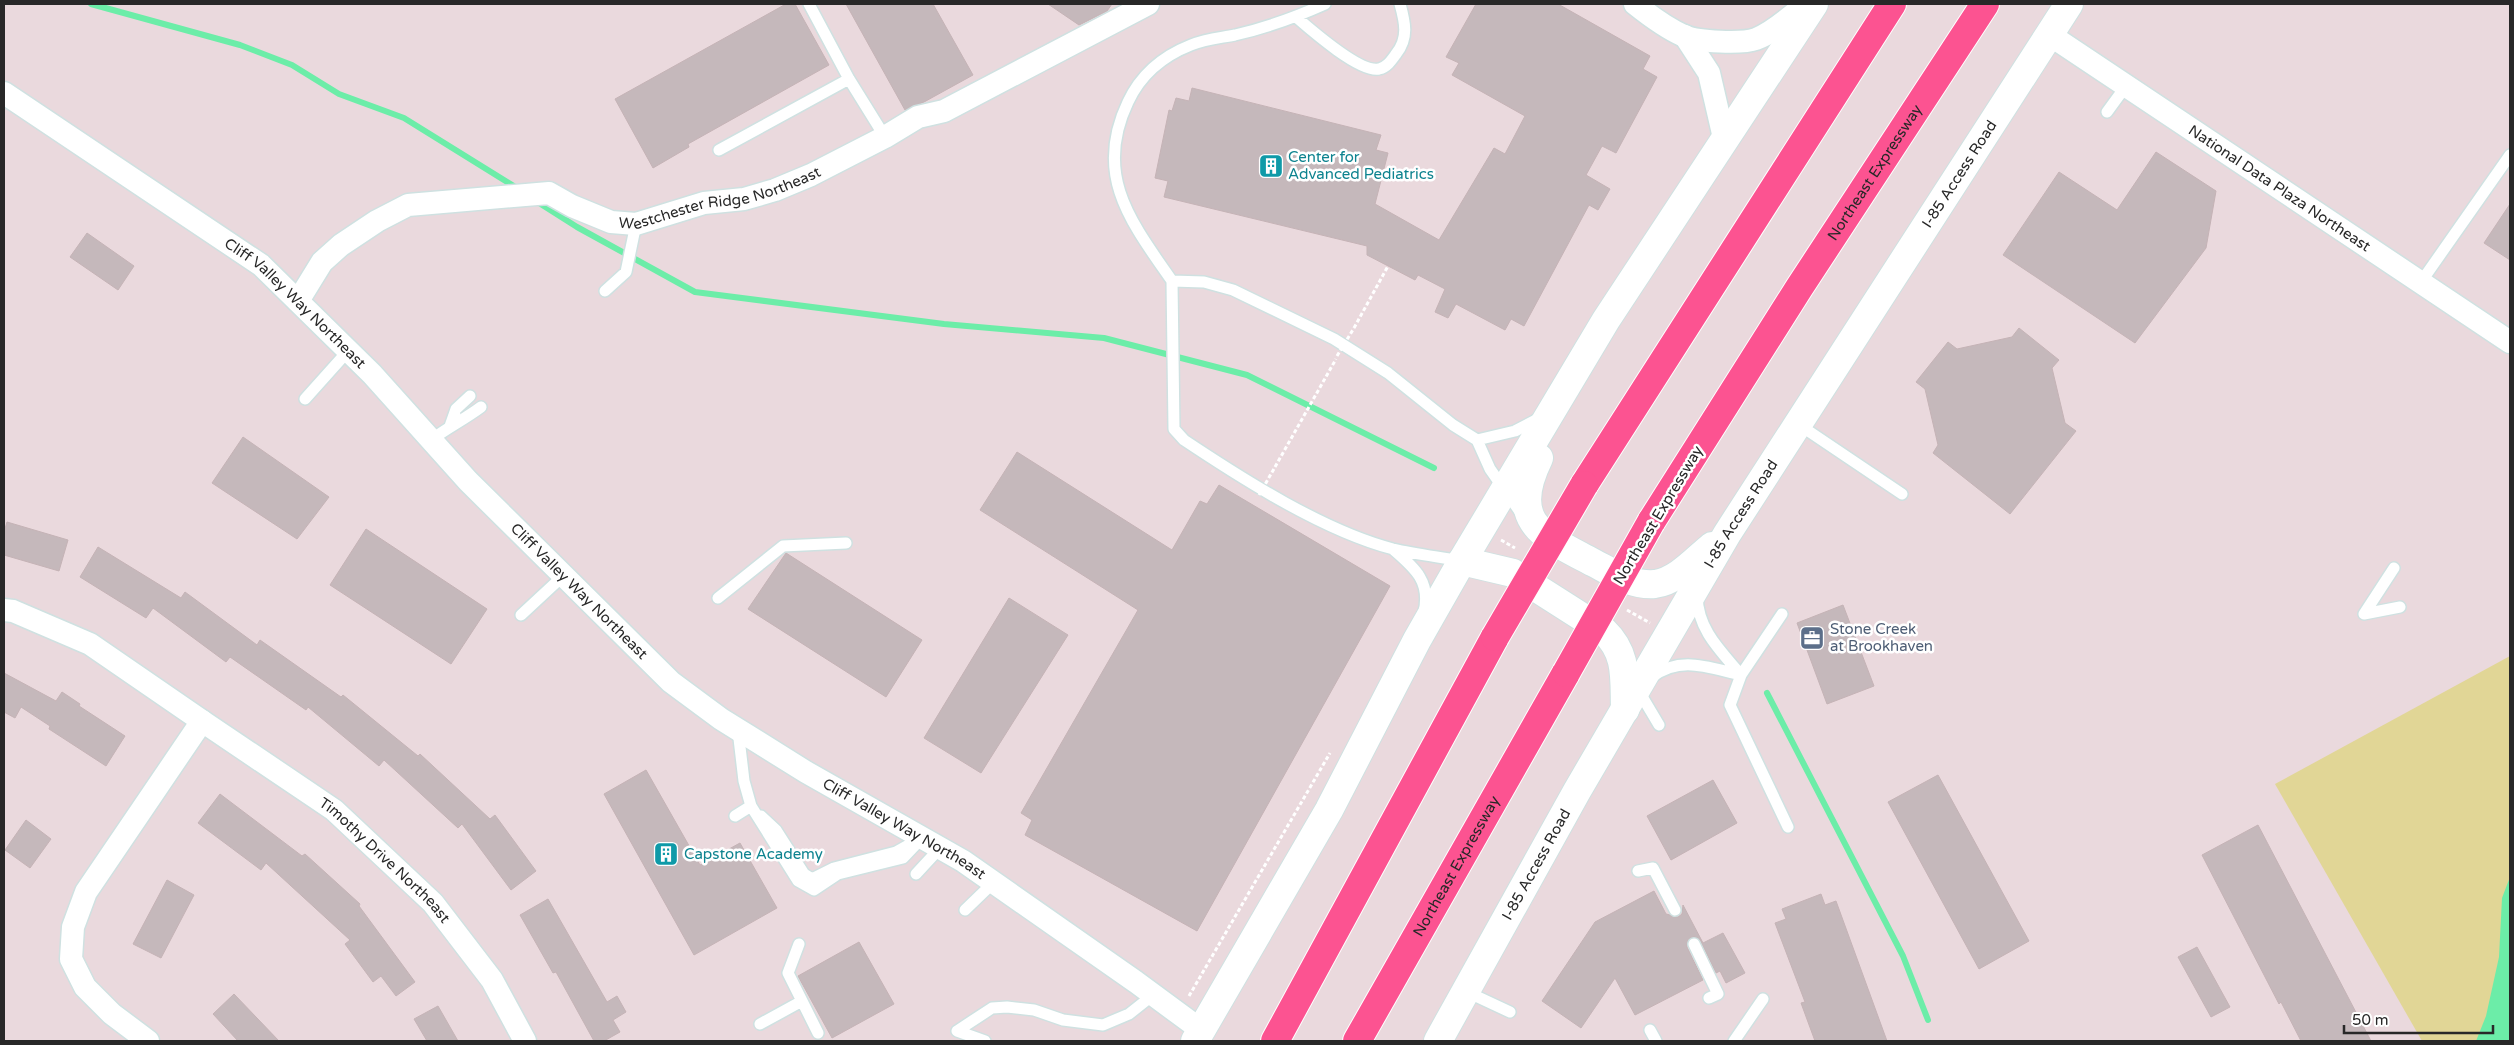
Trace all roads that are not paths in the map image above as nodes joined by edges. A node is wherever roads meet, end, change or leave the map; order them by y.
1 (809, 4) edge
2 (1148, 4) edge
3 (1325, 4) edge
4 (1400, 4) edge
5 (1635, 4) edge
6 (1807, 4) edge
7 (1814, 4) edge
8 (1892, 4) edge
9 (1985, 4) edge
10 (2069, 4) edge
11 (1296, 17) junction
12 (2050, 35) junction
13 (1685, 36) junction
14 (849, 79) junction
15 (2126, 86) junction
16 (4, 93) edge
17 (2107, 112) dead end
18 (885, 137) junction
19 (1724, 138) junction
20 (719, 150) dead end
21 (2510, 155) edge
22 (636, 224) junction
23 (1172, 281) junction
24 (2421, 282) junction
25 (605, 291) dead end
26 (298, 301) junction
27 (1606, 320) junction
28 (2510, 342) edge
29 (348, 351) junction
30 (470, 396) dead end
31 (305, 399) dead end
32 (481, 407) dead end
33 (1551, 413) junction
34 (1798, 424) junction
35 (450, 426) junction
36 (431, 440) junction
37 (1477, 440) junction
38 (1505, 491) junction
39 (1902, 494) dead end
40 (1533, 522) junction
41 (1727, 534) junction
42 (846, 543) dead end
43 (1393, 549) junction
44 (1462, 561) junction
45 (2394, 568) dead end
46 (1512, 573) junction
47 (563, 576) junction
48 (1696, 585) junction
49 (718, 598) dead end
50 (2400, 607) dead end
51 (4, 610) edge
52 (1782, 614) dead end
53 (521, 615) dead end
54 (1418, 640) junction
55 (1741, 675) junction
56 (1631, 699) junction
57 (202, 721) junction
58 (1659, 724) dead end
59 (738, 730) junction
60 (751, 806) junction
61 (735, 816) dead end
62 (1788, 828) dead end
63 (931, 843) junction
64 (1638, 871) dead end
65 (916, 874) dead end
66 (994, 882) junction
67 (965, 910) dead end
68 (1675, 910) dead end
69 (799, 944) dead end
70 (1694, 944) dead end
71 (1465, 991) junction
72 (1153, 995) junction
73 (1709, 998) dead end
74 (1763, 998) dead end
75 (802, 1001) junction
76 (1510, 1012) dead end
77 (760, 1024) dead end
78 (1650, 1030) dead end
79 (818, 1033) dead end
80 (1198, 1036) edge
81 (148, 1041) edge
82 (525, 1041) edge
83 (985, 1041) edge
84 (1275, 1041) edge
85 (1357, 1041) edge
86 (1438, 1041) edge
87 (1656, 1041) edge
88 (1734, 1041) edge

1 - 14 lane
2 - 18 street, Westchester Ridge Northeast
3 - 11 lane
4 - 11 lane
5 - 13 street
6 - 13 street
7 - 19 main road
8 - 84 highway, bridge
9 - 85 highway, Northeast Expressway, bridge
10 - 12 main road, I-85 Access Road
11 - 23 lane
12 - 15 street, National Data Plaza Northeast
12 - 34 main road, I-85 Access Road
13 - 19 street
14 - 18 lane
14 - 20 lane
15 - 17 lane
15 - 24 street, National Data Plaza Northeast
16 - 26 street, Cliff Valley Way Northeast
18 - 22 street, Westchester Ridge Northeast
19 - 27 main road
21 - 24 lane
22 - 25 lane
22 - 26 street, Westchester Ridge Northeast
23 - 37 lane
23 - 43 lane
24 - 28 street, National Data Plaza Northeast
26 - 29 street, Cliff Valley Way Northeast
27 - 33 main road
27 - 40 main road
29 - 31 lane
29 - 36 street, Cliff Valley Way Northeast
30 - 35 lane
32 - 35 lane
33 - 37 lane
33 - 38 main road
34 - 39 lane
34 - 41 main road, I-85 Access Road
35 - 36 lane
36 - 47 street, Cliff Valley Way Northeast
37 - 38 lane
38 - 40 lane
38 - 44 main road
40 - 41 main road
41 - 48 main road, I-85 Access Road
42 - 49 lane
43 - 44 lane
43 - 54 lane
44 - 46 main road
44 - 54 main road
45 - 50 lane
46 - 54 main road
46 - 56 main road
47 - 53 lane
47 - 59 street, Cliff Valley Way Northeast
48 - 55 lane
48 - 56 main road, I-85 Access Road
51 - 57 street, Timothy Drive Northeast
52 - 55 lane
54 - 80 main road
55 - 56 lane
55 - 62 lane
56 - 58 lane
56 - 71 main road, I-85 Access Road
57 - 81 street
57 - 82 street, Timothy Drive Northeast
59 - 60 lane
59 - 63 street, Cliff Valley Way Northeast
60 - 61 lane
60 - 63 lane
63 - 65 lane
63 - 66 street, Cliff Valley Way Northeast
64 - 68 lane
66 - 67 lane
66 - 72 street, Cliff Valley Way Northeast
69 - 75 lane
70 - 73 lane
71 - 76 lane
71 - 86 main road, I-85 Access Road
72 - 80 street, Cliff Valley Way Northeast
72 - 83 lane
74 - 88 lane
75 - 77 lane
75 - 79 lane
78 - 87 lane

